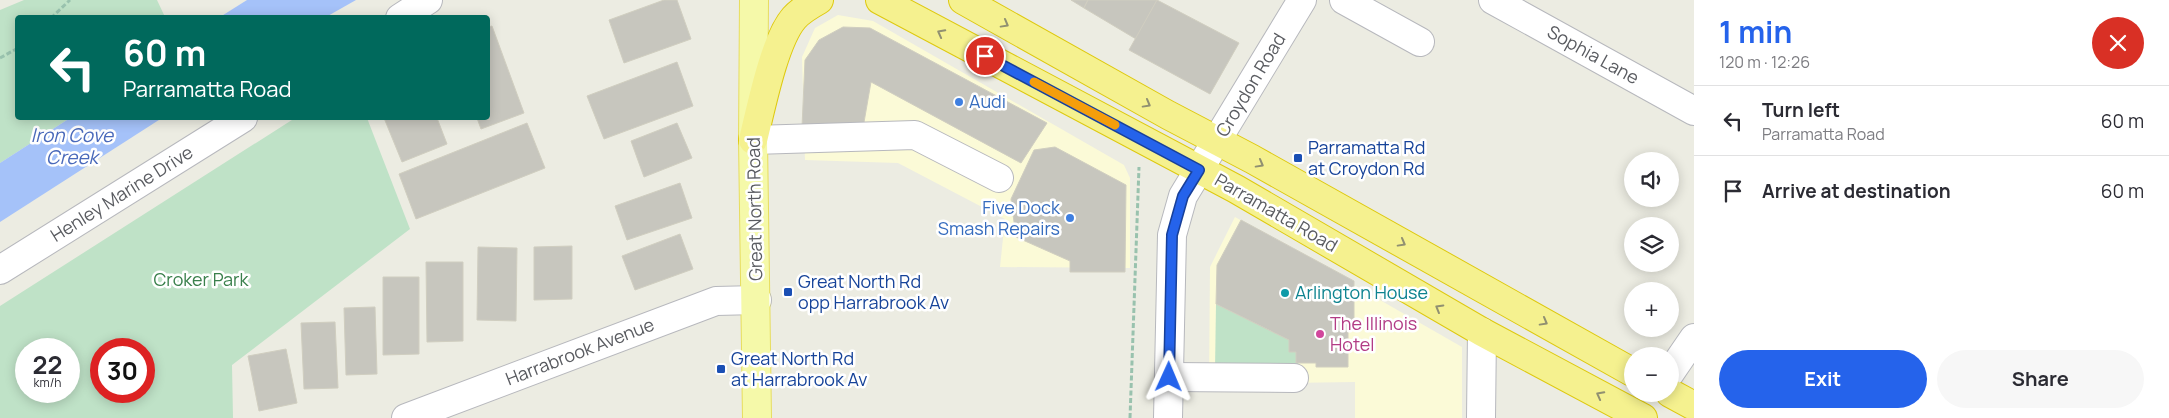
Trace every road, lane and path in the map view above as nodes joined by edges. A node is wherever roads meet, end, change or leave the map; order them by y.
1 (70, 0) edge
2 (428, 0) edge
3 (754, 0) edge
4 (819, 0) edge
5 (880, 0) edge
6 (963, 0) edge
7 (1302, 0) edge
8 (1344, 0) edge
9 (1493, 0) edge
10 (54, 15) edge
11 (405, 15) edge
12 (1420, 42) dead end
13 (15, 50) edge
14 (0, 58) edge
15 (1694, 111) edge
16 (240, 120) edge
17 (753, 140) junction
18 (1217, 141) junction
19 (1140, 159) dead end
20 (1199, 170) junction
21 (999, 178) dead end
22 (0, 270) edge
23 (757, 300) junction
24 (1482, 332) junction
25 (1694, 338) edge
26 (1679, 360) edge
27 (1624, 368) edge
28 (1169, 377) junction
29 (1294, 378) dead end
30 (1679, 398) edge
31 (1694, 406) edge
32 (406, 418) edge
33 (757, 418) edge
34 (1130, 418) edge
35 (1168, 418) edge
36 (1481, 418) edge
37 (1643, 418) edge

1 - 10 path
2 - 11 street
3 - 17 main road, Great North Road
4 - 17 highway
20 -> 5 highway, Parramatta Road
6 -> 18 highway, Parramatta Road
7 - 18 street, Croydon Road
8 - 12 street
9 - 15 street, Sophia Lane
13 - 14 path
16 - 22 street, Henley Marine Drive
17 - 21 street
17 - 23 main road, Great North Road
18 - 20 street, Croydon Road
18 -> 27 highway, Parramatta Road
19 - 34 path
24 -> 20 highway, Parramatta Road
20 - 28 street, Croydon Road
23 - 32 street, Harrabrook Avenue
23 - 33 main road, Great North Road
24 - 36 street
37 -> 24 highway, Parramatta Road
25 - 26 street
28 - 29 street
28 - 35 street, Croydon Road
30 - 31 highway

